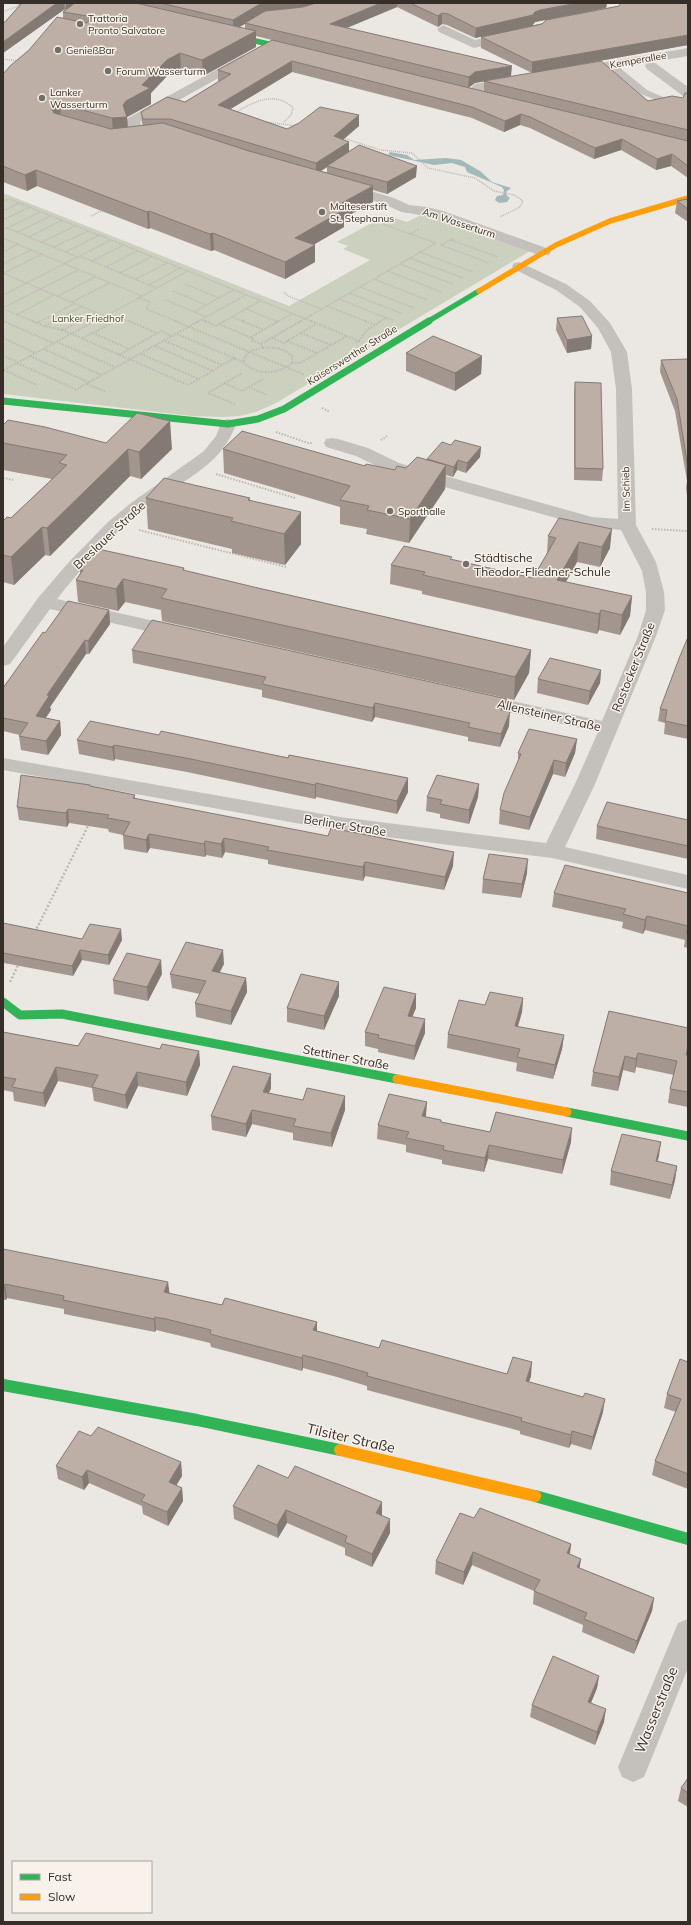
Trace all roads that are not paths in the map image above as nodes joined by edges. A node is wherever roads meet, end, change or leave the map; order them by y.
1 (244, 29) edge
2 (443, 29) dead end
3 (217, 32) edge
4 (523, 33) edge
5 (232, 36) junction
6 (270, 44) junction
7 (301, 52) edge
8 (688, 52) edge
9 (611, 65) junction
10 (651, 66) dead end
11 (565, 73) edge
12 (527, 79) edge
13 (468, 92) joint
14 (688, 94) edge
15 (487, 97) edge
16 (679, 106) edge
17 (152, 136) edge
18 (330, 183) edge
19 (688, 198) edge
20 (544, 252) junction
21 (519, 266) junction
22 (3, 401) edge
23 (228, 424) junction
24 (332, 442) road end
25 (628, 528) junction
26 (44, 602) junction
27 (199, 637) edge
28 (3, 660) edge
29 (461, 696) edge
30 (608, 728) junction
31 (3, 764) edge
32 (552, 852) junction
33 (688, 882) edge
34 (3, 1002) edge
35 (688, 1136) edge
36 (3, 1386) edge
37 (688, 1539) edge
38 (688, 1632) edge
39 (633, 1767) dead end

1 - 5 lane
2 - 4 street
3 - 5 street
5 - 6 street
6 - 7 street
6 - 17 street
8 - 9 street, Kemperallee
9 - 11 street, Kemperallee
9 - 16 lane
10 - 14 street
12 - 13 street
13 - 15 street
18 - 20 street, Am Wasserturm
19 - 20 street, Kaiserswerther Straße
20 - 21 street, Kaiserswerther Straße
21 - 23 street, Kaiserswerther Straße
21 - 25 street, Im Schieb
22 - 23 street, Kaiserswerther Straße
23 - 26 street, Breslauer Straße
24 - 25 street, Im Schieb
25 - 30 street, Rostocker Straße
26 - 27 street
26 - 28 street, Breslauer Straße
29 - 30 street, Allensteiner Straße
30 - 32 street, Rostocker Straße
31 - 32 street, Berliner Straße
32 - 33 street, Berliner Straße
34 - 35 street, Stettiner Straße
36 - 37 street, Tilsiter Straße
38 - 39 street, Wasserstraße

